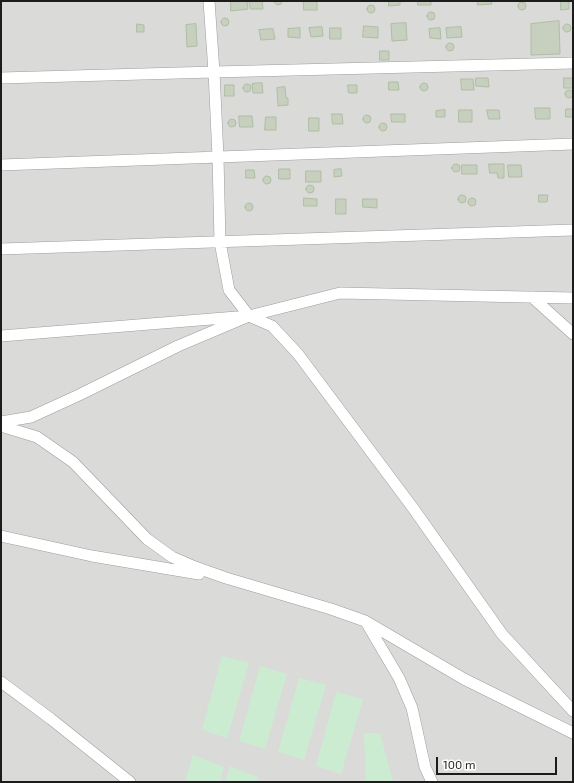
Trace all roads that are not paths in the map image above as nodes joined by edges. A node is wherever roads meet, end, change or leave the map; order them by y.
1 (208, 1) edge
2 (573, 63) edge
3 (214, 72) junction
4 (1, 78) edge
5 (573, 144) edge
6 (218, 157) junction
7 (1, 165) edge
8 (573, 230) edge
9 (220, 242) junction
10 (1, 248) edge
11 (532, 297) junction
12 (573, 298) edge
13 (249, 316) junction
14 (573, 334) edge
15 (1, 336) edge
16 (1, 422) edge
17 (1, 426) edge
18 (1, 536) edge
19 (226, 578) junction
20 (365, 621) junction
21 (1, 682) edge
22 (573, 711) edge
23 (573, 733) edge
24 (130, 782) edge
25 (432, 782) edge

1 - 3 street
2 - 3 street
3 - 4 street
3 - 6 street
5 - 6 street
6 - 7 street
6 - 9 street
8 - 9 street
9 - 10 street
9 - 13 street
11 - 12 street
11 - 13 street
11 - 14 street
13 - 15 street
13 - 16 street
13 - 22 street
17 - 19 street
18 - 19 street
19 - 20 street
20 - 23 street
20 - 25 street
21 - 24 street

